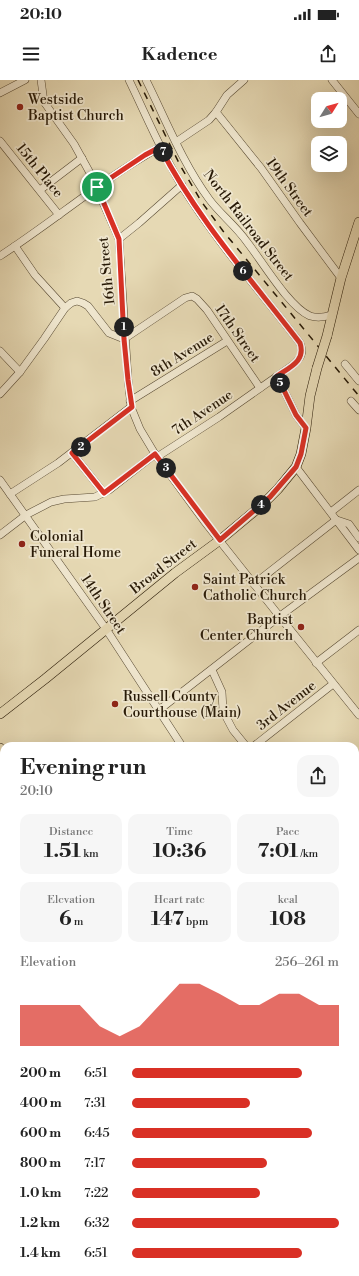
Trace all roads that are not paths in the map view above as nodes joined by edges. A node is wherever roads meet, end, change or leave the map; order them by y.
1 (25, 80) edge
2 (41, 80) edge
3 (129, 80) edge
4 (146, 80) edge
5 (244, 80) edge
6 (332, 80) edge
7 (0, 93) edge
8 (216, 112) junction
9 (359, 114) edge
10 (0, 141) edge
11 (176, 142) junction
12 (160, 147) junction
13 (82, 158) junction
14 (182, 185) junction
15 (97, 187) junction
16 (40, 190) junction
17 (59, 215) junction
18 (359, 222) edge
19 (119, 239) junction
20 (356, 243) edge
21 (15, 246) junction
22 (0, 256) edge
23 (341, 278) junction
24 (65, 308) junction
25 (331, 316) junction
26 (124, 339) junction
27 (227, 341) junction
28 (0, 351) edge
29 (345, 364) dead end
30 (20, 372) junction
31 (277, 376) junction
32 (359, 381) edge
33 (260, 388) junction
34 (0, 394) edge
35 (351, 401) dead end
36 (131, 404) junction
37 (359, 410) edge
38 (306, 428) junction
39 (72, 453) junction
40 (156, 455) junction
41 (296, 467) junction
42 (0, 480) edge
43 (359, 490) edge
44 (104, 493) junction
45 (10, 494) junction
46 (331, 512) junction
47 (26, 515) junction
48 (336, 520) junction
49 (0, 535) edge
50 (359, 538) edge
51 (220, 540) junction
52 (359, 550) edge
53 (359, 558) edge
54 (254, 584) junction
55 (280, 616) junction
56 (106, 629) junction
57 (359, 630) edge
58 (316, 663) junction
59 (212, 670) junction
60 (334, 684) junction
61 (159, 710) junction
62 (0, 714) edge
63 (359, 715) edge
64 (179, 742) edge
65 (243, 742) edge
66 (259, 742) edge

1 - 7 street
2 - 13 street, 16th Street
3 - 12 street
4 - 11 street, North Railroad Street
5 - 8 street
6 - 9 street
8 - 11 street
8 - 23 street, 19th Street
10 - 16 street, 15th Place
11 - 25 street, North Railroad Street
12 - 14 street
12 - 15 street
13 - 15 street, 16th Street
13 - 16 street
14 - 19 street
14 - 31 street, 7th Avenue
15 - 17 street
15 - 19 street, 16th Street
16 - 17 street, 15th Place
17 - 21 street
18 - 20 main road, Broad Street
19 - 26 street, 16th Street
20 - 23 main road, Broad Street
21 - 22 street
21 - 24 street
23 - 25 main road, Broad Street
24 - 26 street
24 - 30 street
25 - 38 main road, Broad Street, bridge
26 - 27 street, 17th Street
26 - 36 street, 16th Street
27 - 33 street, 17th Street
27 - 36 street, 8th Avenue
28 - 30 street
29 - 32 street
30 - 34 street
31 - 33 street, 7th Avenue
31 - 38 street
33 - 40 street, 7th Avenue
35 - 37 street
36 - 39 street, 8th Avenue
36 - 40 street, 16th Street
38 - 41 main road, Broad Street
39 - 44 street
39 - 45 street, 8th Avenue
40 - 44 street, 7th Avenue
40 - 51 street, 16th Street
41 - 46 street
41 - 51 main road, Broad Street
42 - 45 street, 14th Street
43 - 46 street
44 - 47 street, 7th Avenue
45 - 47 street, 14th Street
46 - 48 street
47 - 49 street, 7th Avenue
47 - 56 street, 14th Street
48 - 50 street
48 - 52 street
48 - 54 street
51 - 54 street, 16th Street
51 - 56 main road, Broad Street
53 - 55 street
54 - 55 street, 16th Street
55 - 58 street, 16th Street
55 - 59 street
56 - 61 street, 14th Street
56 - 62 main road, Broad Street
57 - 58 street
58 - 60 street, 16th Street
59 - 61 street
59 - 65 street
60 - 63 street, 16th Street
60 - 66 street, 3rd Avenue
61 - 64 street, 14th Street

